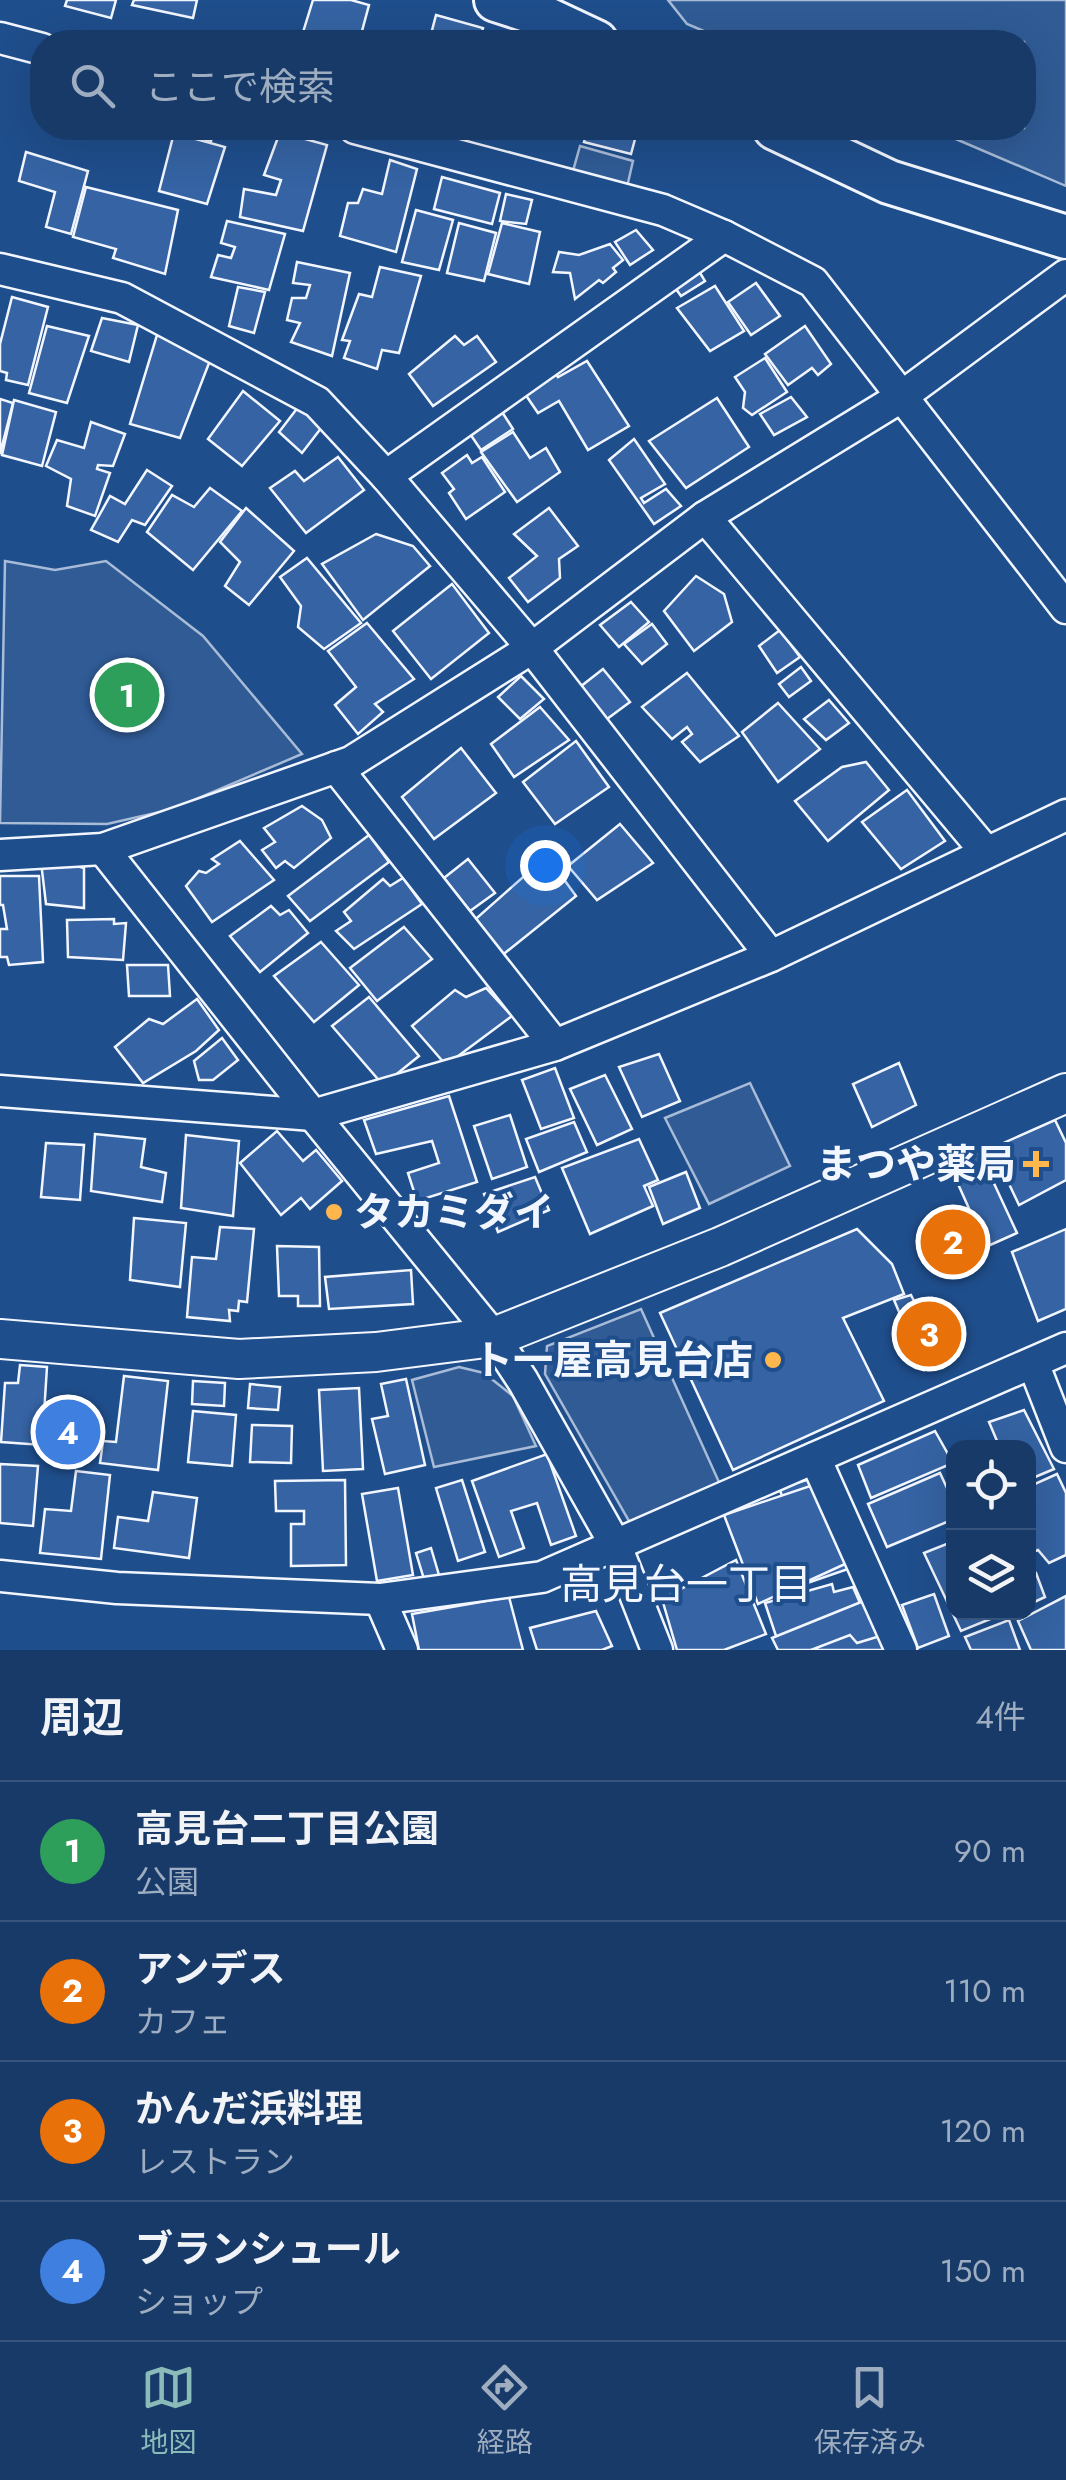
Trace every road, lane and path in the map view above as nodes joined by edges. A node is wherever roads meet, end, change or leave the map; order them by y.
1 (520, 4) edge
2 (572, 30) edge
3 (0, 38) edge
4 (30, 46) edge
5 (400, 140) edge
6 (800, 140) edge
7 (724, 236) junction
8 (1066, 238) edge
9 (0, 268) edge
10 (1066, 275) edge
11 (902, 397) junction
12 (386, 476) junction
13 (706, 517) junction
14 (1066, 608) edge
15 (532, 648) junction
16 (336, 767) junction
17 (1066, 815) edge
18 (102, 848) junction
19 (986, 852) junction
20 (0, 855) edge
21 (771, 956) junction
22 (555, 1045) junction
23 (0, 1091) edge
24 (1066, 1093) edge
25 (313, 1116) junction
26 (494, 1337) junction
27 (0, 1339) edge
28 (1066, 1348) edge
29 (1033, 1363) junction
30 (1066, 1447) edge
31 (814, 1458) junction
32 (616, 1546) junction
33 (0, 1576) edge
34 (380, 1599) junction
35 (402, 1650) edge
36 (657, 1650) edge
37 (901, 1650) edge

1 - 2 main road
3 - 4 street
5 - 7 street
6 - 8 main road
7 - 11 street
7 - 12 street
9 - 12 street
10 - 11 street
11 - 13 street
11 - 14 street
12 - 15 street
13 - 15 street
13 - 19 street
15 - 16 street
15 - 21 street
16 - 18 street
16 - 22 street
17 - 19 street
18 - 20 street
18 - 25 street
19 - 21 street
21 - 22 street
22 - 25 street
23 - 25 street
24 - 26 street
25 - 26 street
26 - 27 street
26 - 32 street
28 - 29 street
29 - 30 street
29 - 31 street
31 - 32 street
31 - 37 street
32 - 34 street
32 - 36 street
33 - 34 street
34 - 35 street

